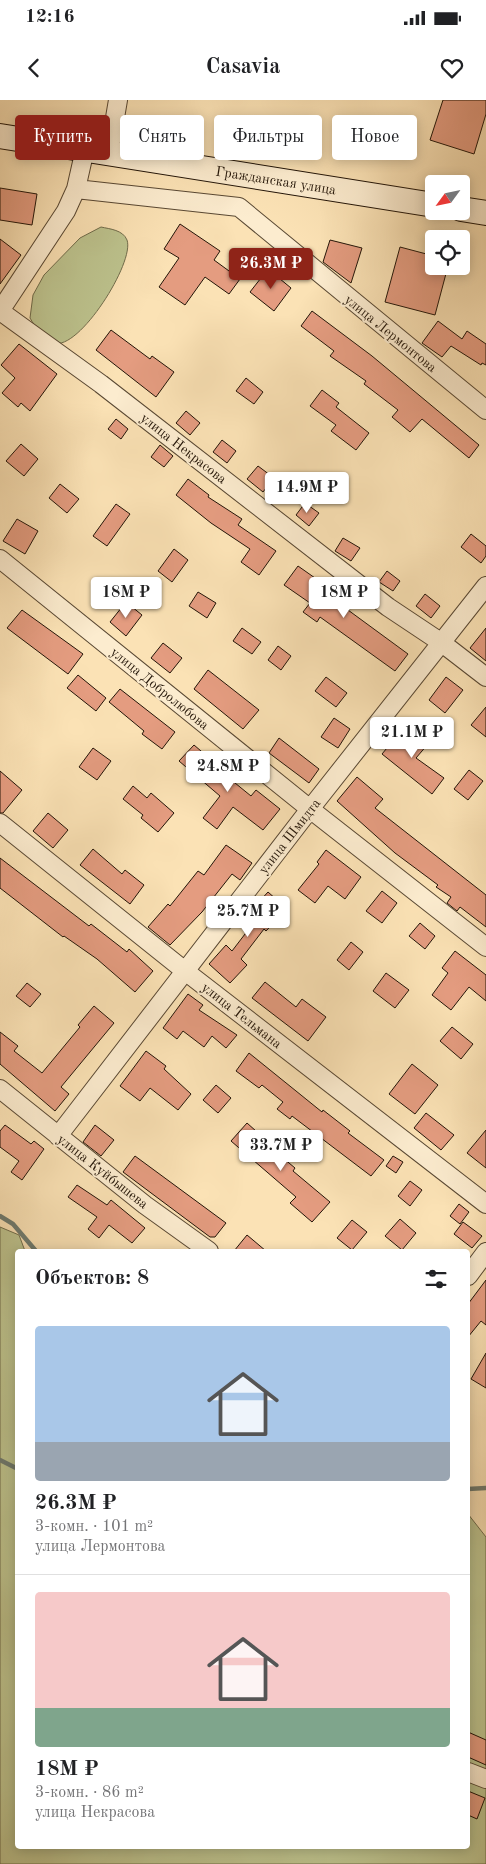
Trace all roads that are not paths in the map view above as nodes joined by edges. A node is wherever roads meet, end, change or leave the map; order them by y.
1 (118, 100) edge
2 (0, 136) edge
3 (15, 138) edge
4 (110, 147) edge
5 (110, 153) edge
6 (83, 160) edge
7 (76, 189) junction
8 (425, 203) edge
9 (470, 210) edge
10 (486, 213) edge
11 (0, 311) edge
12 (486, 410) edge
13 (0, 559) edge
14 (486, 586) edge
15 (442, 642) junction
16 (486, 677) edge
17 (310, 809) junction
18 (0, 823) edge
19 (486, 947) edge
20 (185, 971) junction
21 (0, 1089) edge
22 (58, 1136) junction
23 (486, 1204) edge
24 (206, 1249) edge
25 (486, 1252) edge
26 (470, 1273) edge
27 (470, 1773) edge
28 (486, 1779) edge

1 - 4 street
2 - 3 main road, Гражданская улица
5 - 8 main road, Гражданская улица
6 - 7 street
7 - 11 street
7 - 12 street, улица Лермонтова
9 - 10 main road
11 - 15 street, улица Некрасова
13 - 17 street, улица Добролюбова
14 - 15 street, улица Шмидта
15 - 16 street, улица Некрасова
15 - 17 street, улица Шмидта
17 - 19 street, улица Добролюбова
17 - 20 street, улица Шмидта
18 - 20 street, улица Тельмана
20 - 22 street, улица Шмидта
20 - 23 street, улица Тельмана
21 - 22 street, улица Куйбышева
22 - 24 street, улица Куйбышева
25 - 26 street
27 - 28 street

